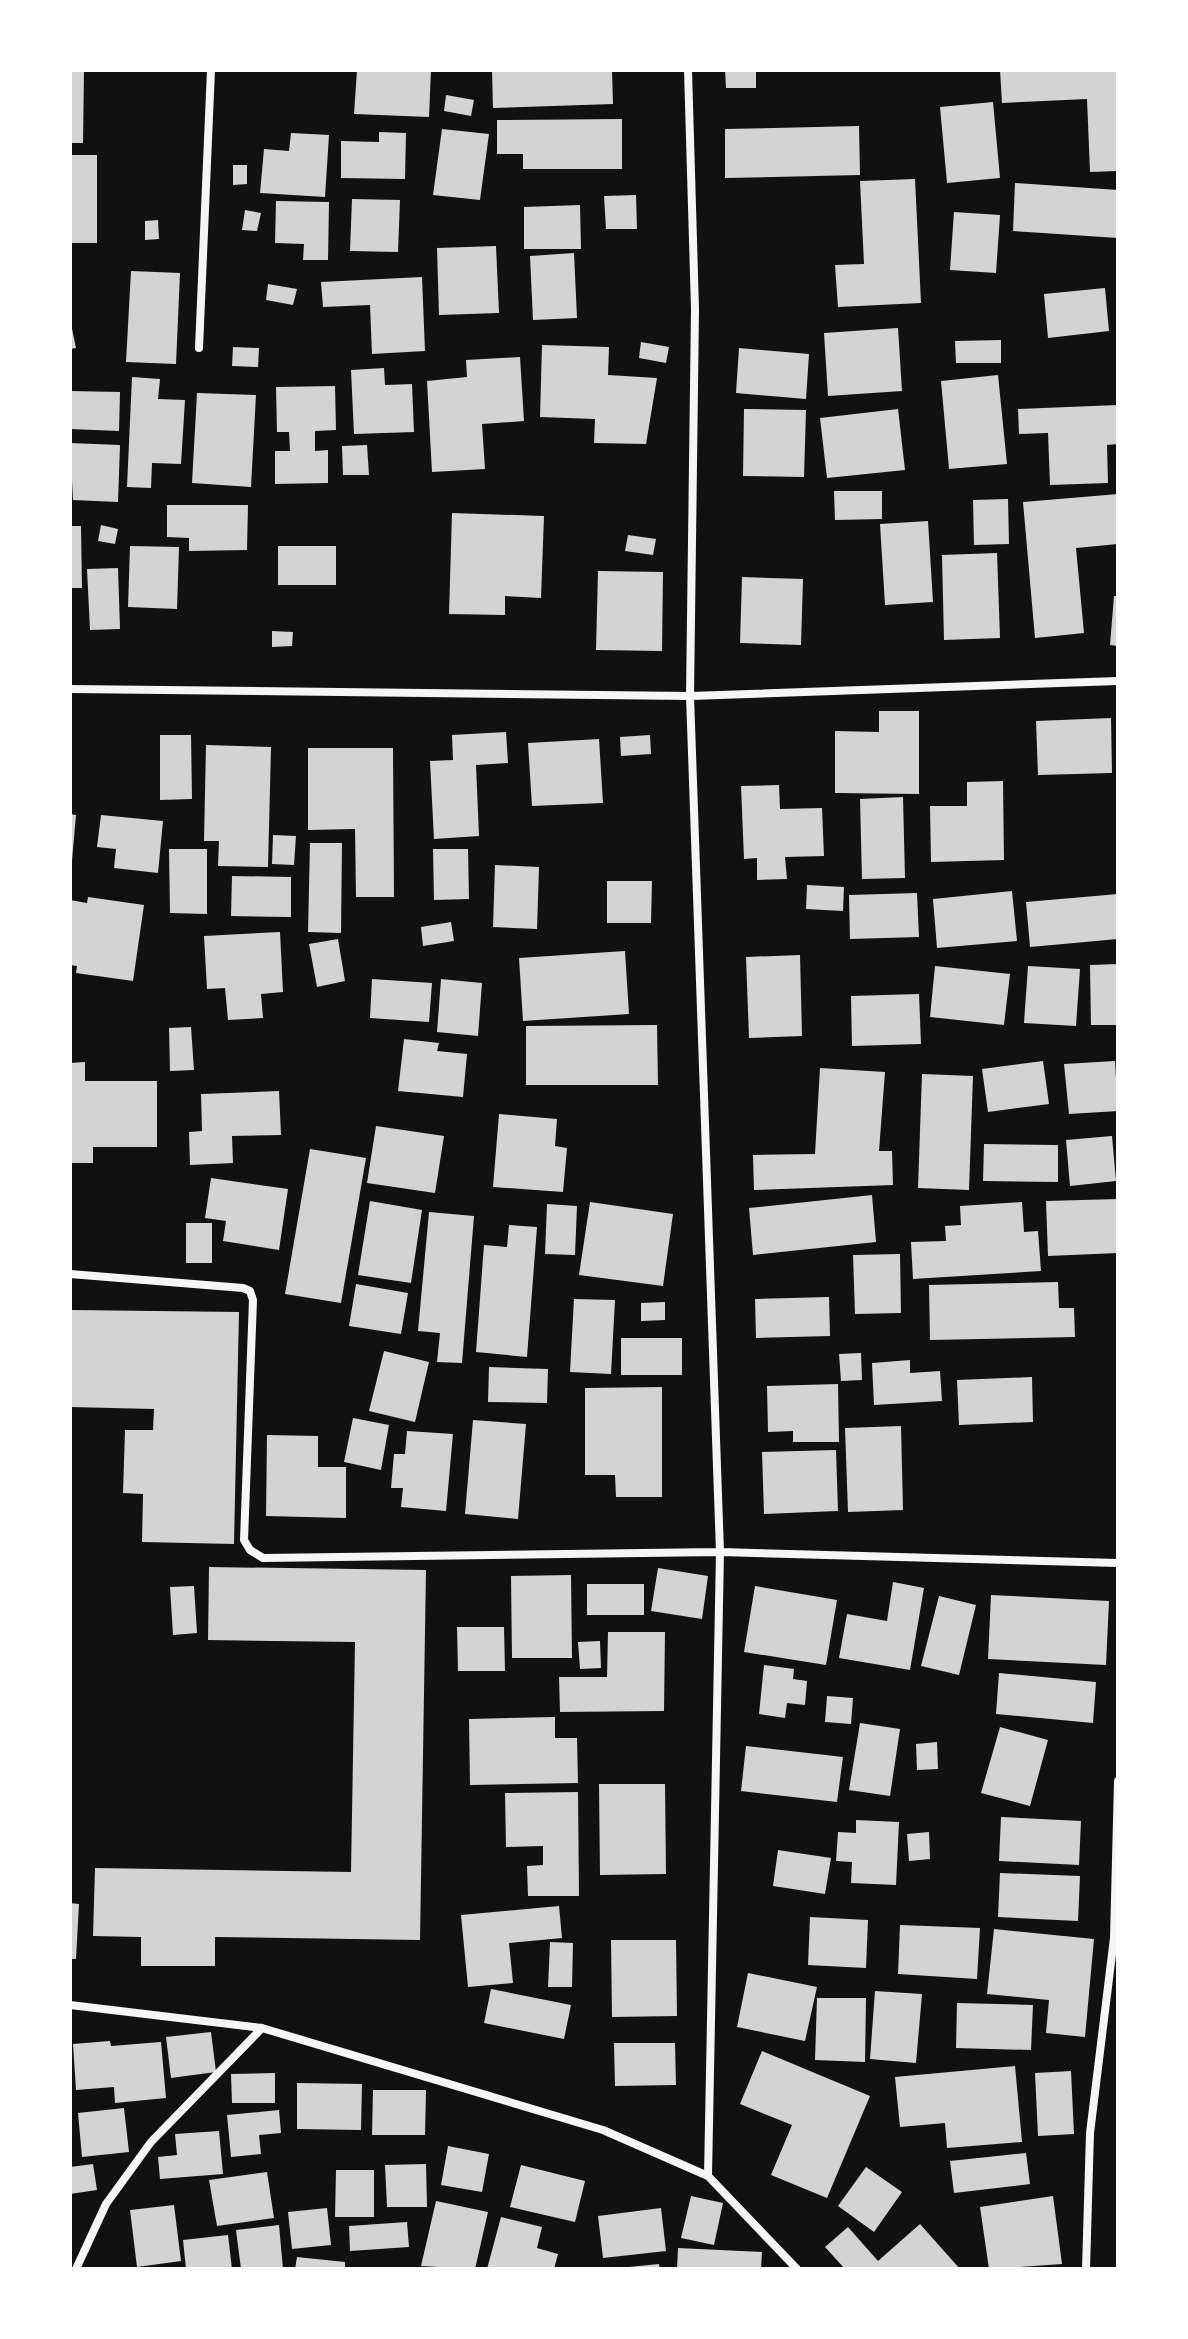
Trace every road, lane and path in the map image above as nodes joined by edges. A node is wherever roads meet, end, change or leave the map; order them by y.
1 (211, 70) edge
2 (688, 70) edge
3 (199, 348) dead end
4 (1118, 681) edge
5 (70, 689) edge
6 (690, 696) junction
7 (70, 1274) edge
8 (720, 1552) junction
9 (1118, 1563) edge
10 (1118, 1781) edge
11 (70, 2005) edge
12 (262, 2028) junction
13 (708, 2176) junction
14 (76, 2269) edge
15 (797, 2269) edge
16 (1086, 2269) edge

1 - 3 street
2 - 6 street
4 - 6 street
5 - 6 street
6 - 8 street
7 - 8 street
8 - 9 street
8 - 13 street
10 - 16 street
11 - 12 street
12 - 13 street
12 - 14 street
13 - 15 street

